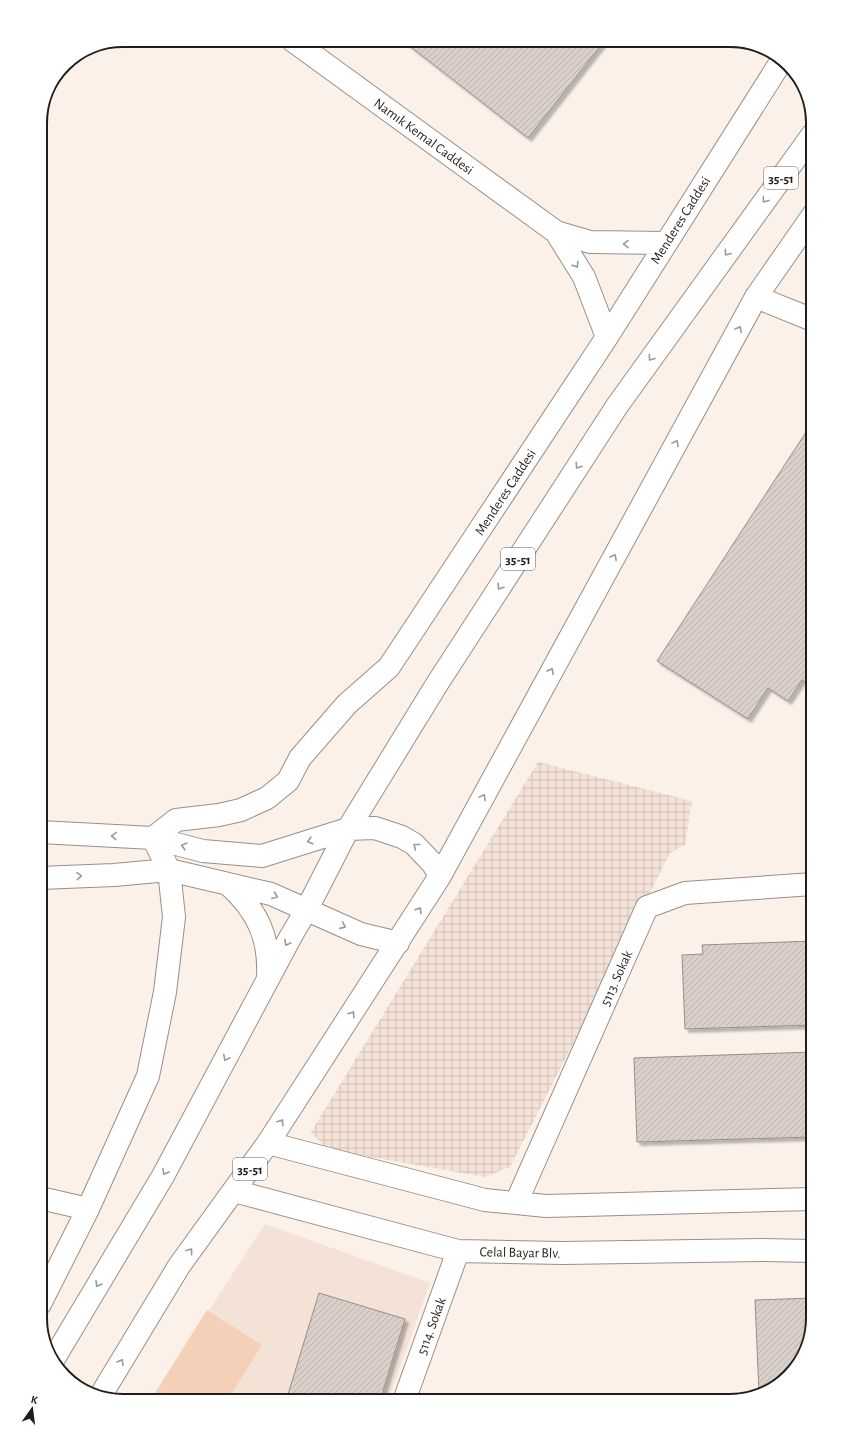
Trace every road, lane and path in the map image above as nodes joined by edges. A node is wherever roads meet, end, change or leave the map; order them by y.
1 (302, 47) edge
2 (779, 65) edge
3 (806, 144) edge
4 (806, 225) edge
5 (556, 232) junction
6 (665, 243) junction
7 (756, 297) junction
8 (806, 317) edge
9 (607, 337) junction
10 (348, 829) junction
11 (47, 832) edge
12 (153, 838) junction
13 (169, 870) junction
14 (440, 876) junction
15 (47, 878) edge
16 (228, 884) junction
17 (806, 884) edge
18 (307, 909) junction
19 (398, 943) junction
20 (268, 979) junction
21 (268, 1143) junction
22 (234, 1190) junction
23 (806, 1199) edge
24 (47, 1200) edge
25 (516, 1203) junction
26 (88, 1209) junction
27 (458, 1251) junction
28 (806, 1251) edge
29 (47, 1290) edge
30 (56, 1354) edge
31 (103, 1391) edge
32 (407, 1394) edge

1 - 5 street, Namık Kemal Caddesi
2 - 6 street, Menderes Caddesi
3 -> 10 street, 35-51
4 - 7 street, 35-51
6 -> 5 street
5 -> 9 street
6 - 9 street, Menderes Caddesi
7 - 8 street
14 -> 7 street, 35-51
9 - 12 street, Menderes Caddesi
10 -> 12 street
14 -> 10 street
10 - 18 street, 35-51
12 -> 11 street
12 - 13 street
15 -> 13 street
13 - 16 street
13 - 26 street
19 -> 14 street, 35-51
16 -> 18 street
16 - 20 street
17 - 25 street, 5113. Sokak
18 -> 19 street
18 -> 20 street, 35-51
21 -> 19 street, 35-51
20 -> 30 street, 35-51
21 - 22 street, 35-51
21 - 25 street
22 - 27 street, Celal Bayar Blv.
31 -> 22 street, 35-51
23 - 25 street
24 - 26 street
26 - 29 street
27 - 28 street, Celal Bayar Blv.
27 - 32 street, 5114. Sokak

